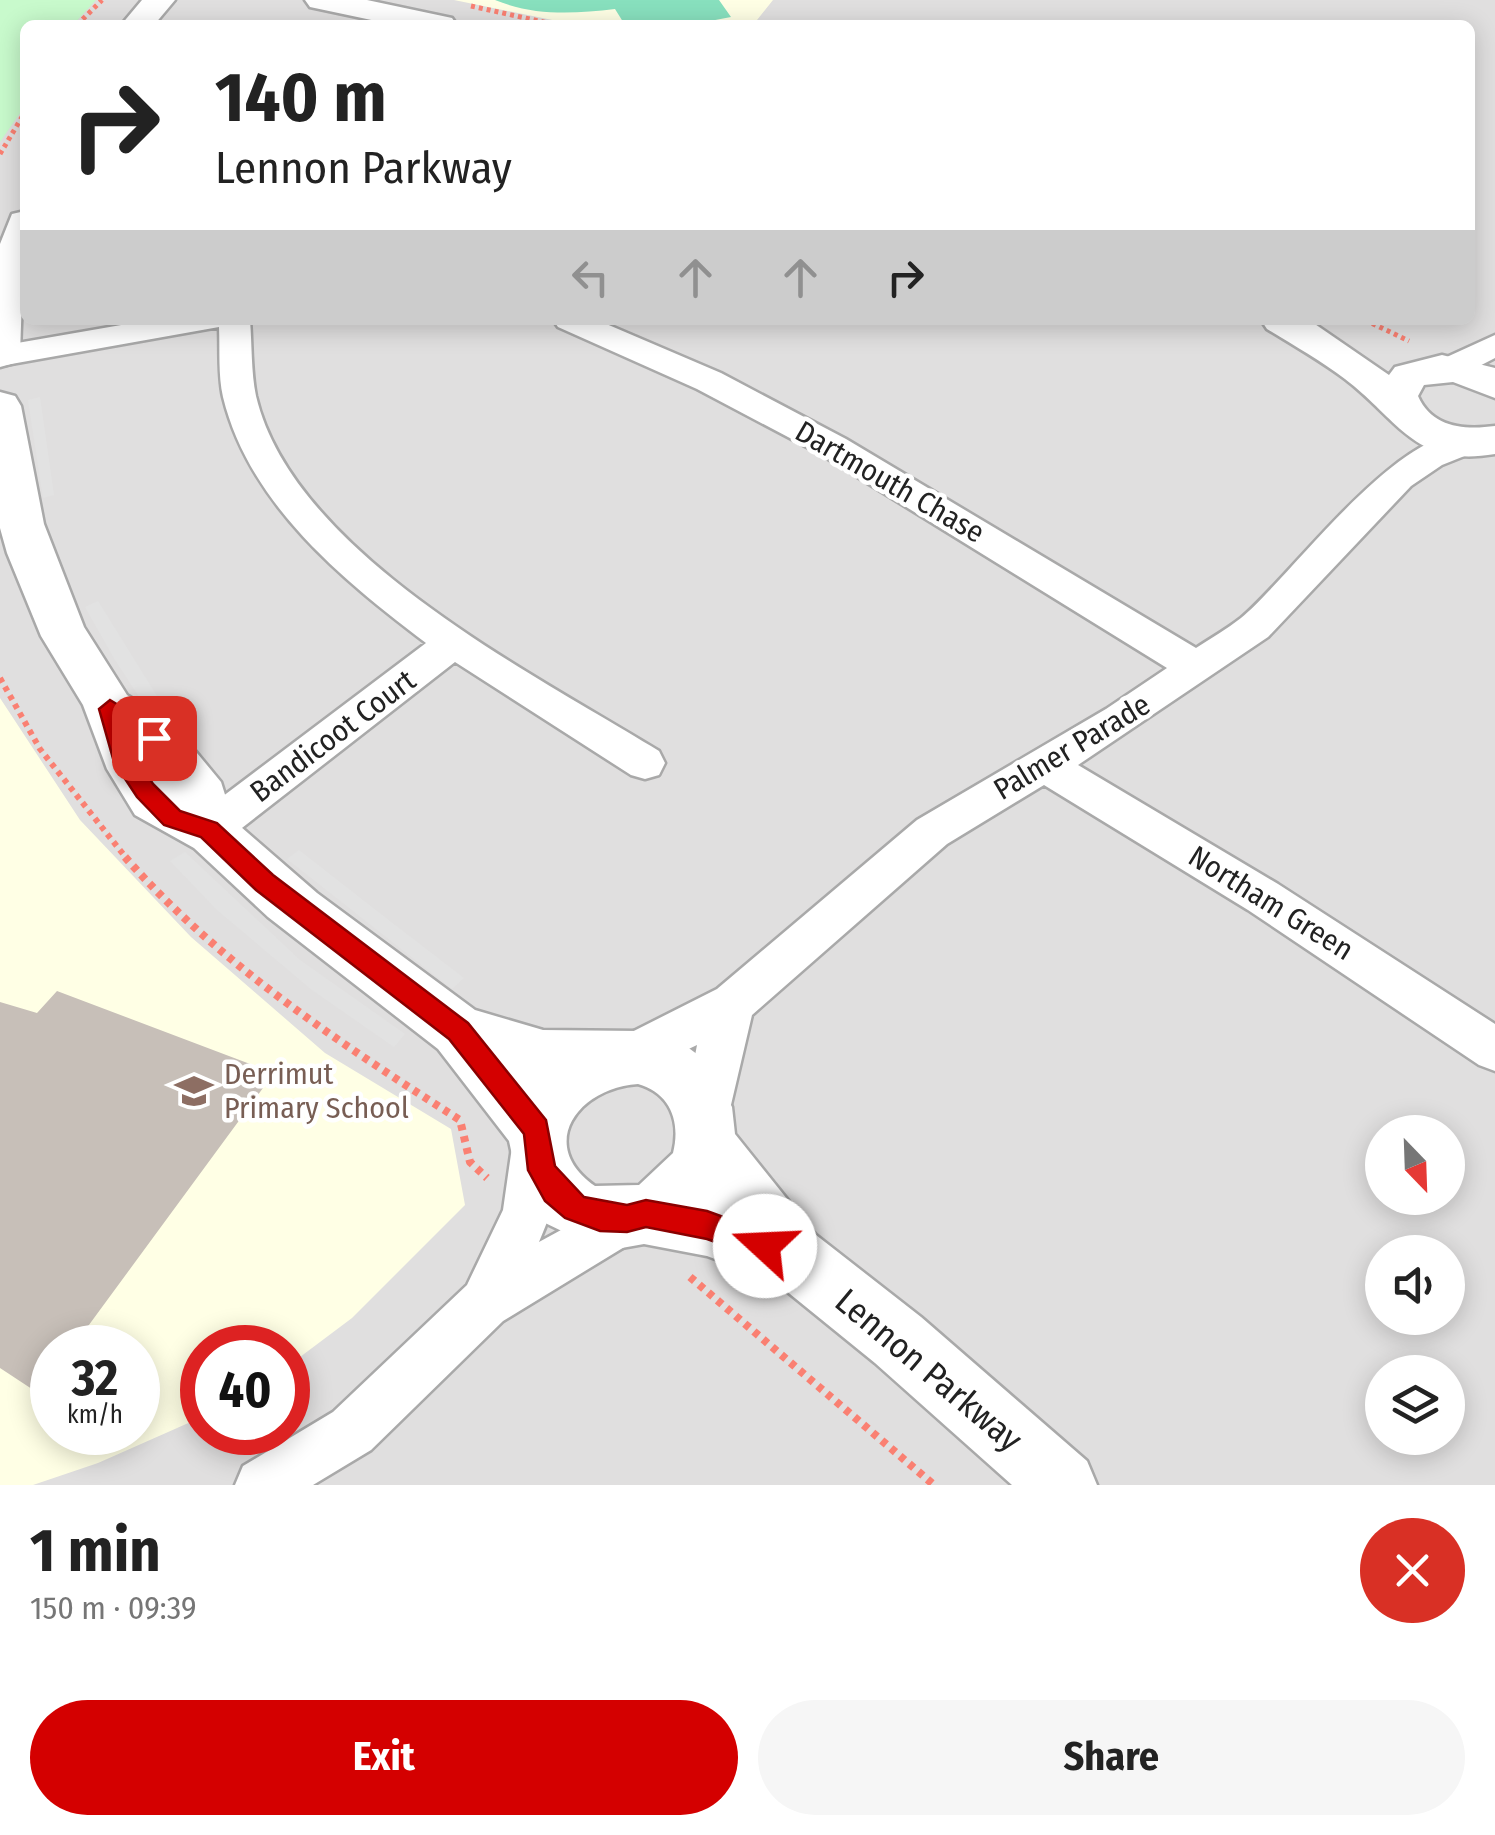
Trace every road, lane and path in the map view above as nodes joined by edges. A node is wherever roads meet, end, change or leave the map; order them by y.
1 (102, 0) edge
2 (159, 0) edge
3 (321, 0) edge
4 (449, 14) edge
5 (82, 20) edge
6 (141, 20) edge
7 (508, 20) edge
8 (20, 120) edge
9 (0, 154) edge
10 (20, 239) edge
11 (179, 325) edge
12 (234, 325) edge
13 (581, 325) edge
14 (1296, 328) edge
15 (1495, 345) edge
16 (0, 355) edge
17 (1444, 368) junction
18 (1495, 385) edge
19 (0, 406) edge
20 (1402, 411) junction
21 (1484, 443) edge
22 (1399, 478) junction
23 (456, 641) junction
24 (1198, 668) junction
25 (0, 678) edge
26 (645, 763) dead end
27 (1042, 764) junction
28 (209, 830) junction
29 (733, 1002) junction
30 (458, 1031) junction
31 (1495, 1050) edge
32 (616, 1057) junction
33 (706, 1133) junction
34 (536, 1138) junction
35 (528, 1213) junction
36 (637, 1216) junction
37 (794, 1257) junction
38 (682, 1270) dead end
39 (485, 1303) junction
40 (262, 1485) edge
41 (934, 1485) edge
42 (1063, 1485) edge

1 - 5 path
2 - 6 street
3 - 4 street
4 - 7 path
8 - 9 path
10 - 16 street
11 - 16 street
12 - 23 street
13 - 24 street, Dartmouth Chase
14 - 17 street
14 - 20 street
15 - 17 street
17 - 18 street
17 - 20 street
19 - 28 street, Lennon Parkway
20 - 21 street
20 - 22 street
21 - 22 street, Palmer Parade
22 - 24 street, Palmer Parade
23 - 26 street
23 - 28 street, Bandicoot Court
24 - 27 street, Palmer Parade
25 - 35 path
27 - 29 street, Palmer Parade
27 - 31 street, Northam Green
28 - 30 street, Lennon Parkway
29 - 32 street, Palmer Parade
29 - 33 street
30 - 32 street, Lennon Parkway
30 - 34 street, Lennon Parkway
32 - 33 street, Lennon Parkway
32 - 34 street
33 - 36 street
33 - 37 street, Lennon Parkway
34 - 35 street
34 - 36 street, Lennon Parkway
35 - 39 street
36 - 37 street, Lennon Parkway
36 - 39 street
37 - 42 street, Lennon Parkway
38 - 41 path
39 - 40 street

